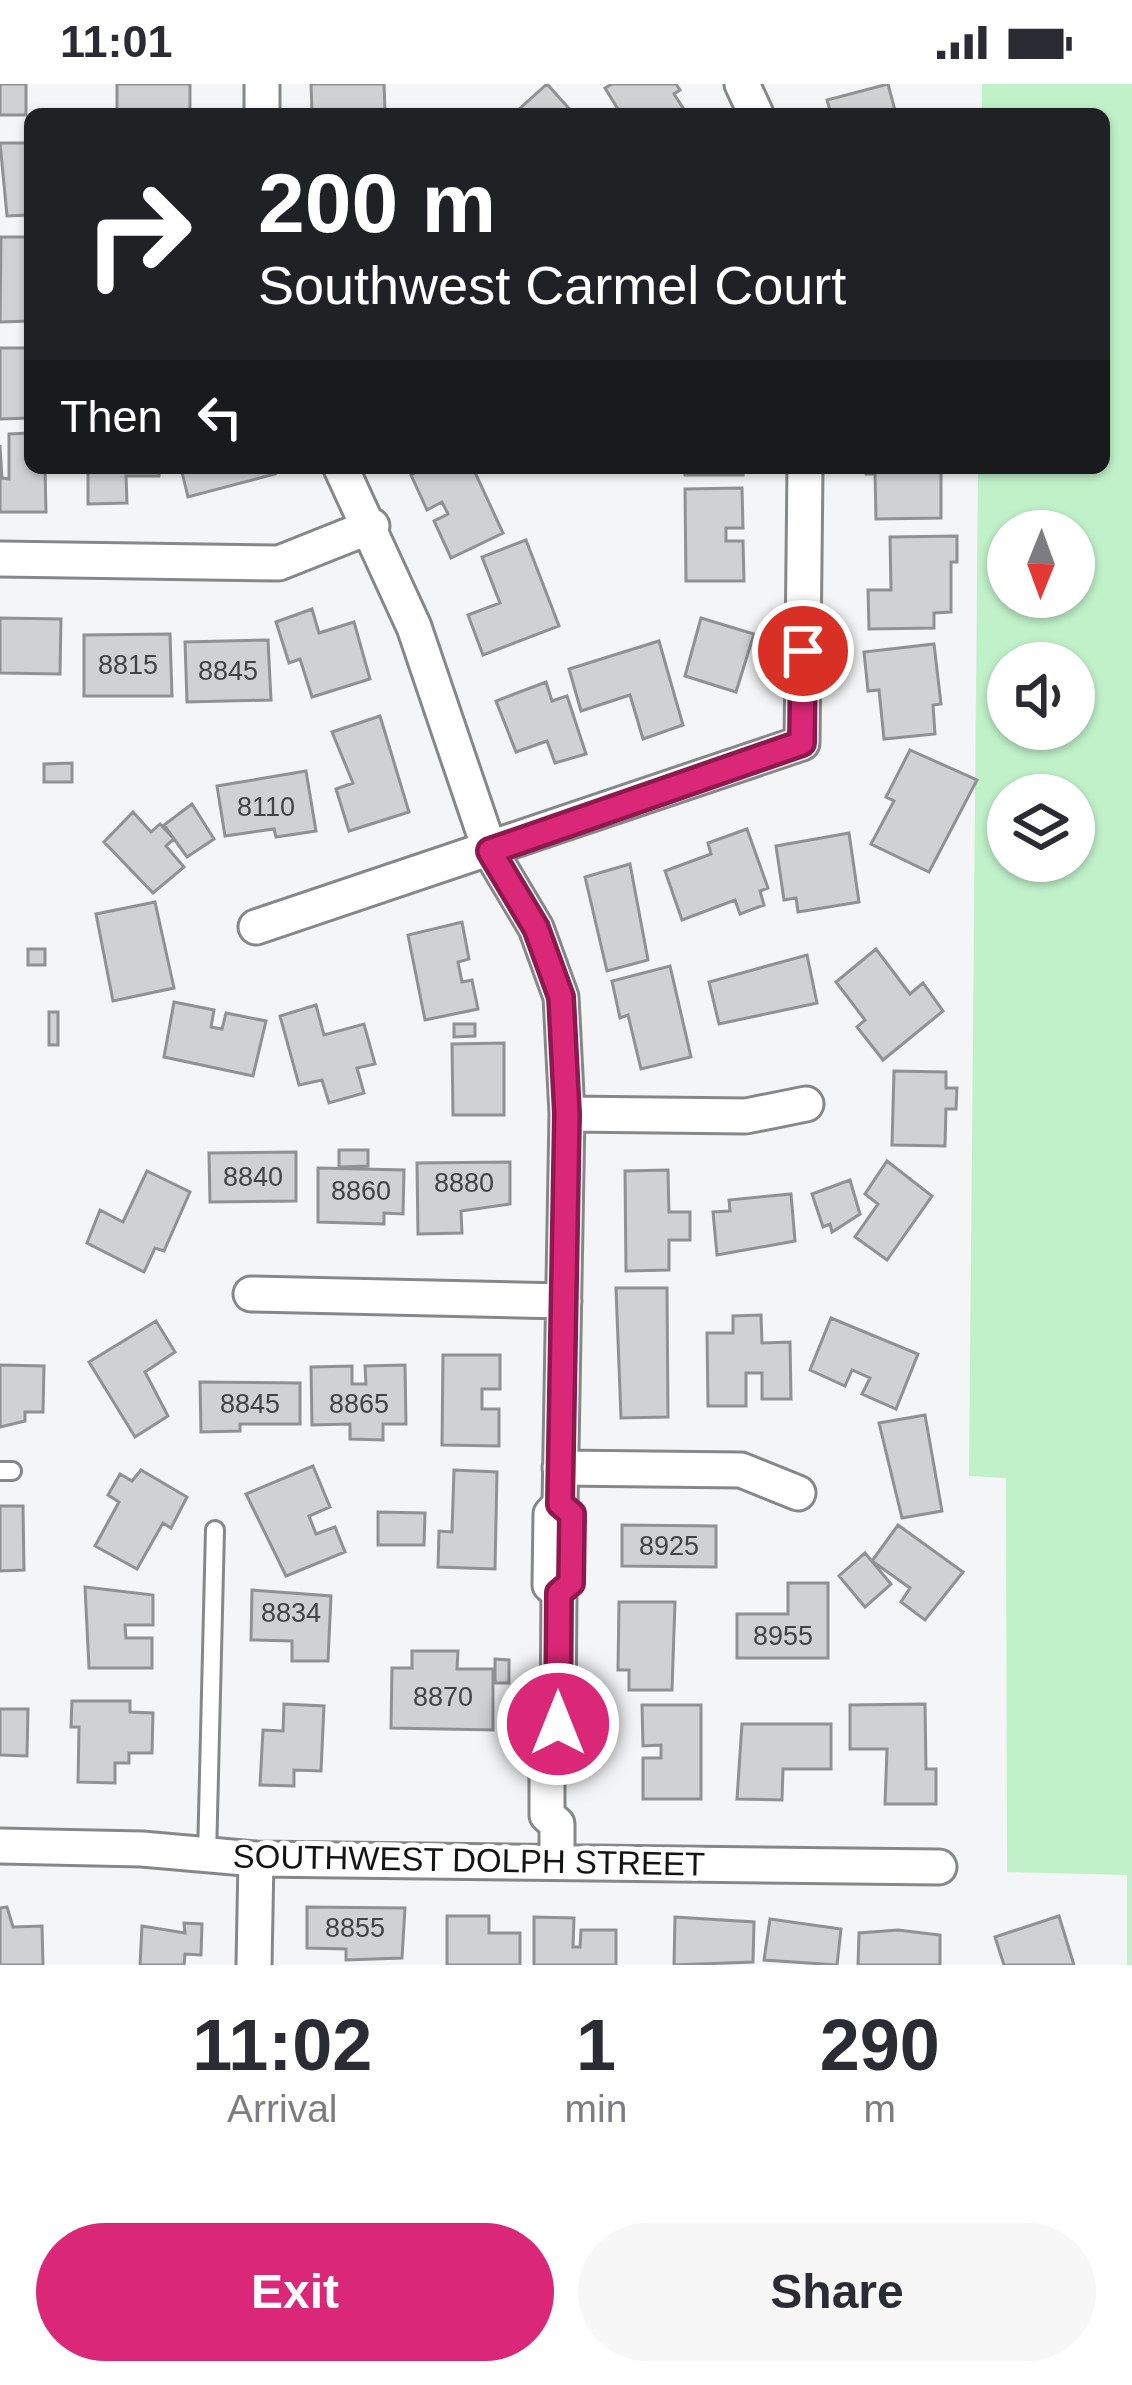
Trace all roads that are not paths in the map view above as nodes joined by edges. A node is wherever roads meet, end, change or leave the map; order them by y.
1 (344, 474) edge
2 (805, 474) edge
3 (372, 526) junction
4 (0, 559) edge
5 (490, 851) junction
6 (256, 927) dead end
7 (806, 1104) dead end
8 (567, 1114) junction
9 (251, 1294) dead end
10 (564, 1301) junction
11 (560, 1468) junction
12 (798, 1493) dead end
13 (215, 1530) dead end
14 (0, 1846) edge
15 (207, 1856) junction
16 (256, 1859) junction
17 (557, 1860) junction
18 (938, 1867) dead end
19 (254, 1965) edge

1 - 3 street
2 - 5 street
3 - 4 street
3 - 5 street
5 - 6 street
5 - 8 street
7 - 8 street
8 - 10 street
9 - 10 street
10 - 11 street
11 - 12 street
11 - 17 street
13 - 15 lane
14 - 15 street, SOUTHWEST DOLPH STREET
15 - 16 street, SOUTHWEST DOLPH STREET
16 - 17 street, SOUTHWEST DOLPH STREET
16 - 19 street
17 - 18 street, SOUTHWEST DOLPH STREET

